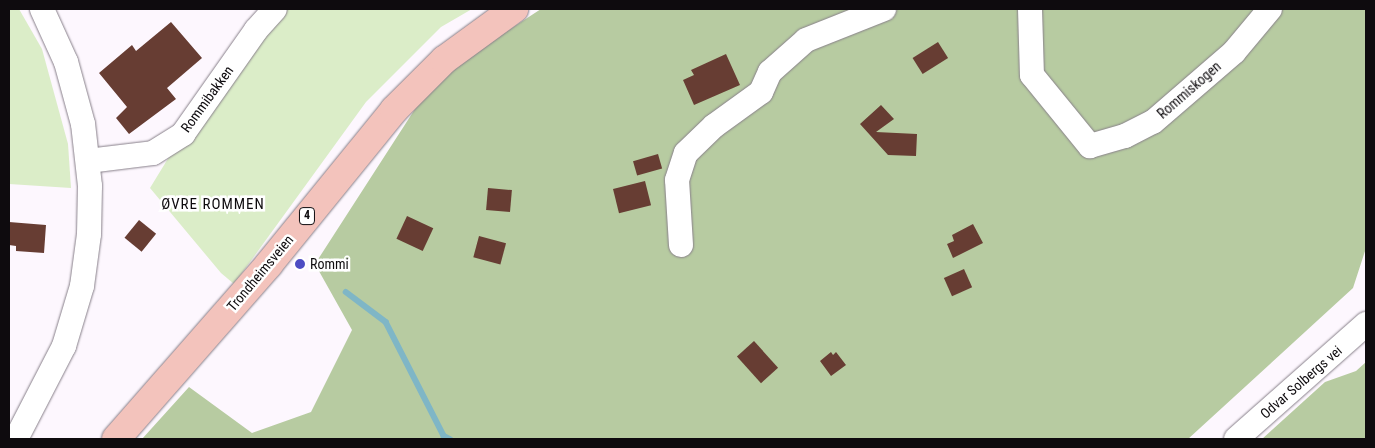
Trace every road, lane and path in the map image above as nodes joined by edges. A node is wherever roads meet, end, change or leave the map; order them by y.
1 (42, 9) edge
2 (275, 9) edge
3 (514, 9) edge
4 (884, 9) edge
5 (1030, 9) edge
6 (1270, 9) edge
7 (88, 161) junction
8 (680, 245) dead end
9 (1366, 324) edge
10 (9, 434) edge
11 (16, 439) edge
12 (116, 439) edge
13 (1236, 439) edge

1 - 7 street
2 - 7 street, Rommibakken
3 - 12 highway, Trondheimsveien / 4
4 - 8 street
5 - 6 street, Rommiskogen
7 - 11 street
9 - 13 street, Odvar Solbergs vei
10 - 11 street

